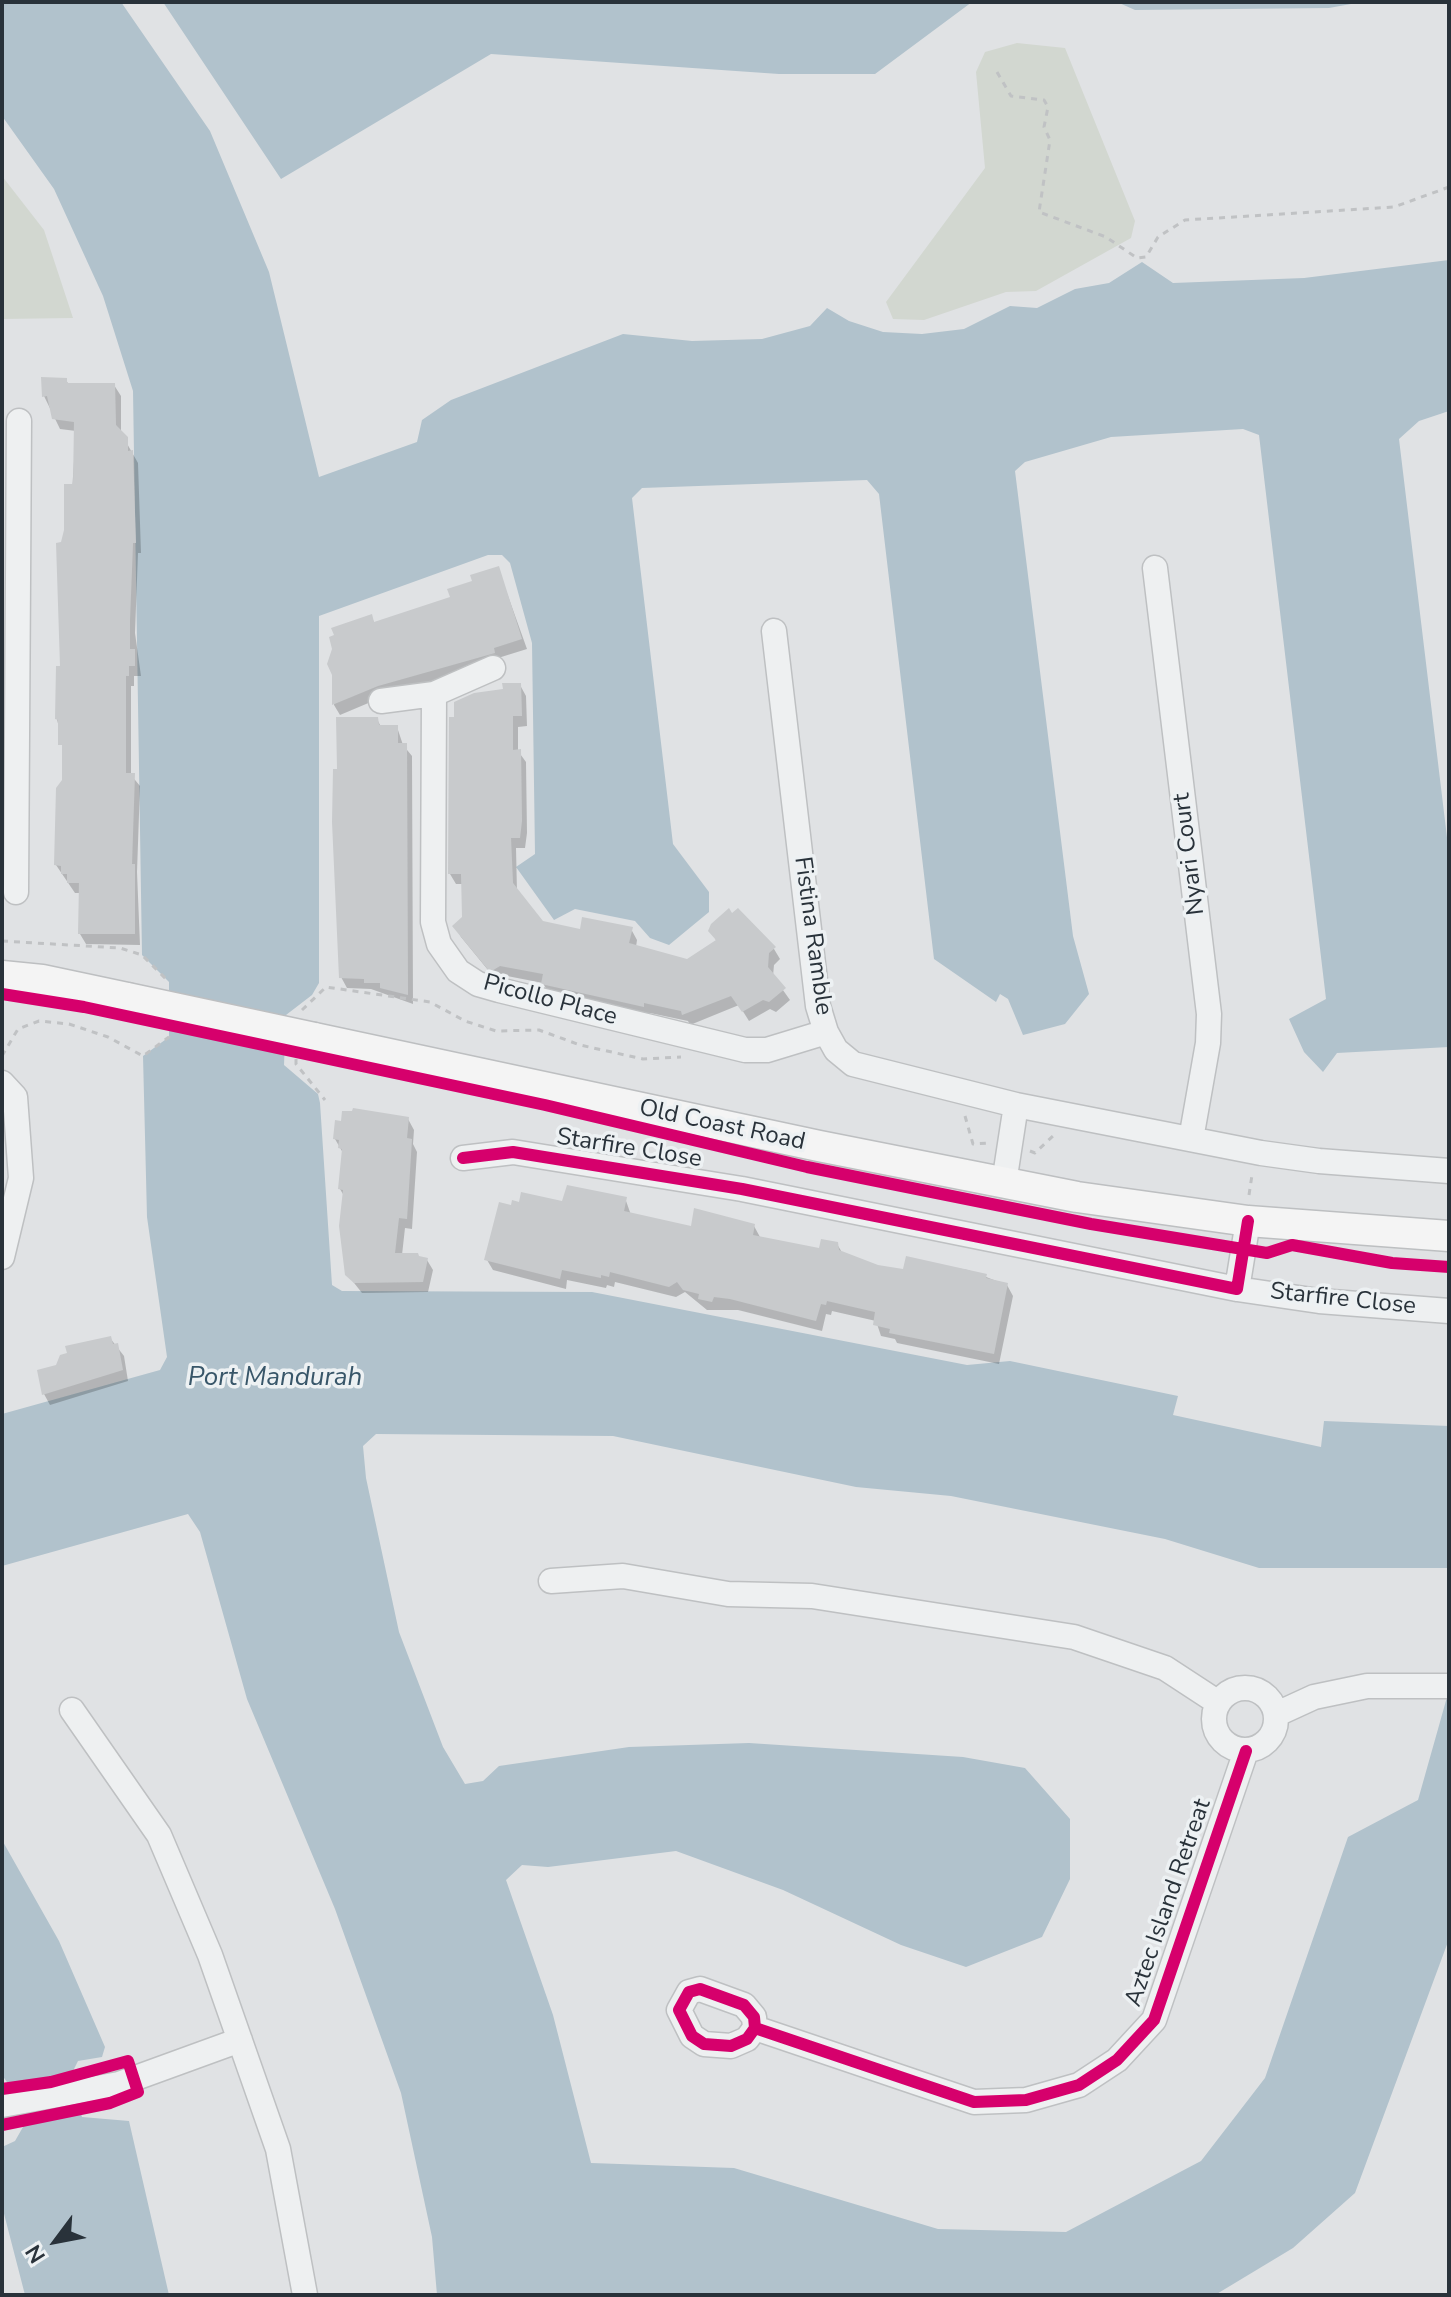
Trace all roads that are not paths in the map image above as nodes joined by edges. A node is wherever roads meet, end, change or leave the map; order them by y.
1 (19, 421) dead end
2 (1155, 568) dead end
3 (774, 631) dead end
4 (10, 641) edge
5 (493, 668) dead end
6 (434, 694) junction
7 (381, 701) dead end
8 (16, 892) dead end
9 (2, 976) edge
10 (826, 1032) junction
11 (2, 1083) edge
12 (1016, 1105) junction
13 (1191, 1139) junction
14 (463, 1158) dead end
15 (1449, 1171) edge
16 (1004, 1183) junction
17 (1248, 1210) junction
18 (1449, 1236) edge
19 (2, 1257) edge
20 (1237, 1289) junction
21 (1449, 1311) edge
22 (551, 1581) dead end
23 (1448, 1686) edge
24 (1217, 1702) junction
25 (72, 1710) dead end
26 (1277, 1714) junction
27 (1246, 1751) junction
28 (755, 2028) dead end
29 (240, 2040) junction
30 (2, 2105) edge
31 (305, 2295) edge

1 - 4 street
2 - 13 street, Nyari Court
3 - 10 street, Fistina Ramble
4 - 8 street
5 - 6 street
6 - 7 street
6 - 10 street, Picollo Place
9 - 16 main road, Old Coast Road, bridge
10 - 12 street, Fistina Ramble
11 - 19 street
12 - 13 street, Fistina Ramble
12 - 16 street
13 - 15 street, Fistina Ramble
14 - 20 street, Starfire Close
16 - 17 main road, Old Coast Road
17 - 18 main road, Old Coast Road
17 - 20 street, Starfire Close
20 - 21 street, Starfire Close
22 - 24 street
23 - 26 street
24 - 26 street
24 - 27 street
25 - 29 street
26 - 27 street
27 - 28 street, Aztec Island Retreat
29 - 30 street
29 - 31 street

